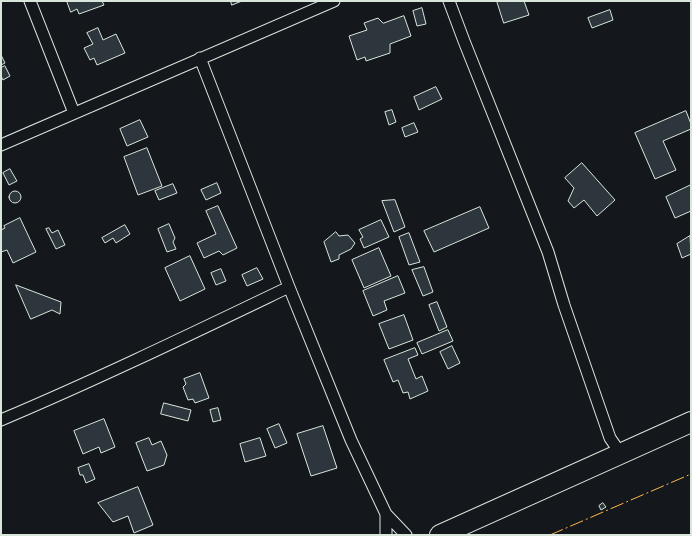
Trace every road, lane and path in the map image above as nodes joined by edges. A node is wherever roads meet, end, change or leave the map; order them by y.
1 (30, 1) edge
2 (334, 1) edge
3 (449, 1) edge
4 (200, 58) junction
5 (74, 113) junction
6 (1, 145) edge
7 (289, 287) junction
8 (1, 420) edge
9 (691, 422) edge
10 (621, 454) junction
11 (386, 514) junction
12 (386, 535) edge
13 (406, 535) edge
14 (440, 535) edge

1 - 5 street
2 - 4 street
3 - 10 street
4 - 5 street
4 - 7 street
5 - 6 street
7 - 8 street
7 - 11 street
9 - 10 highway
10 - 14 highway
11 - 12 street
11 - 13 street

